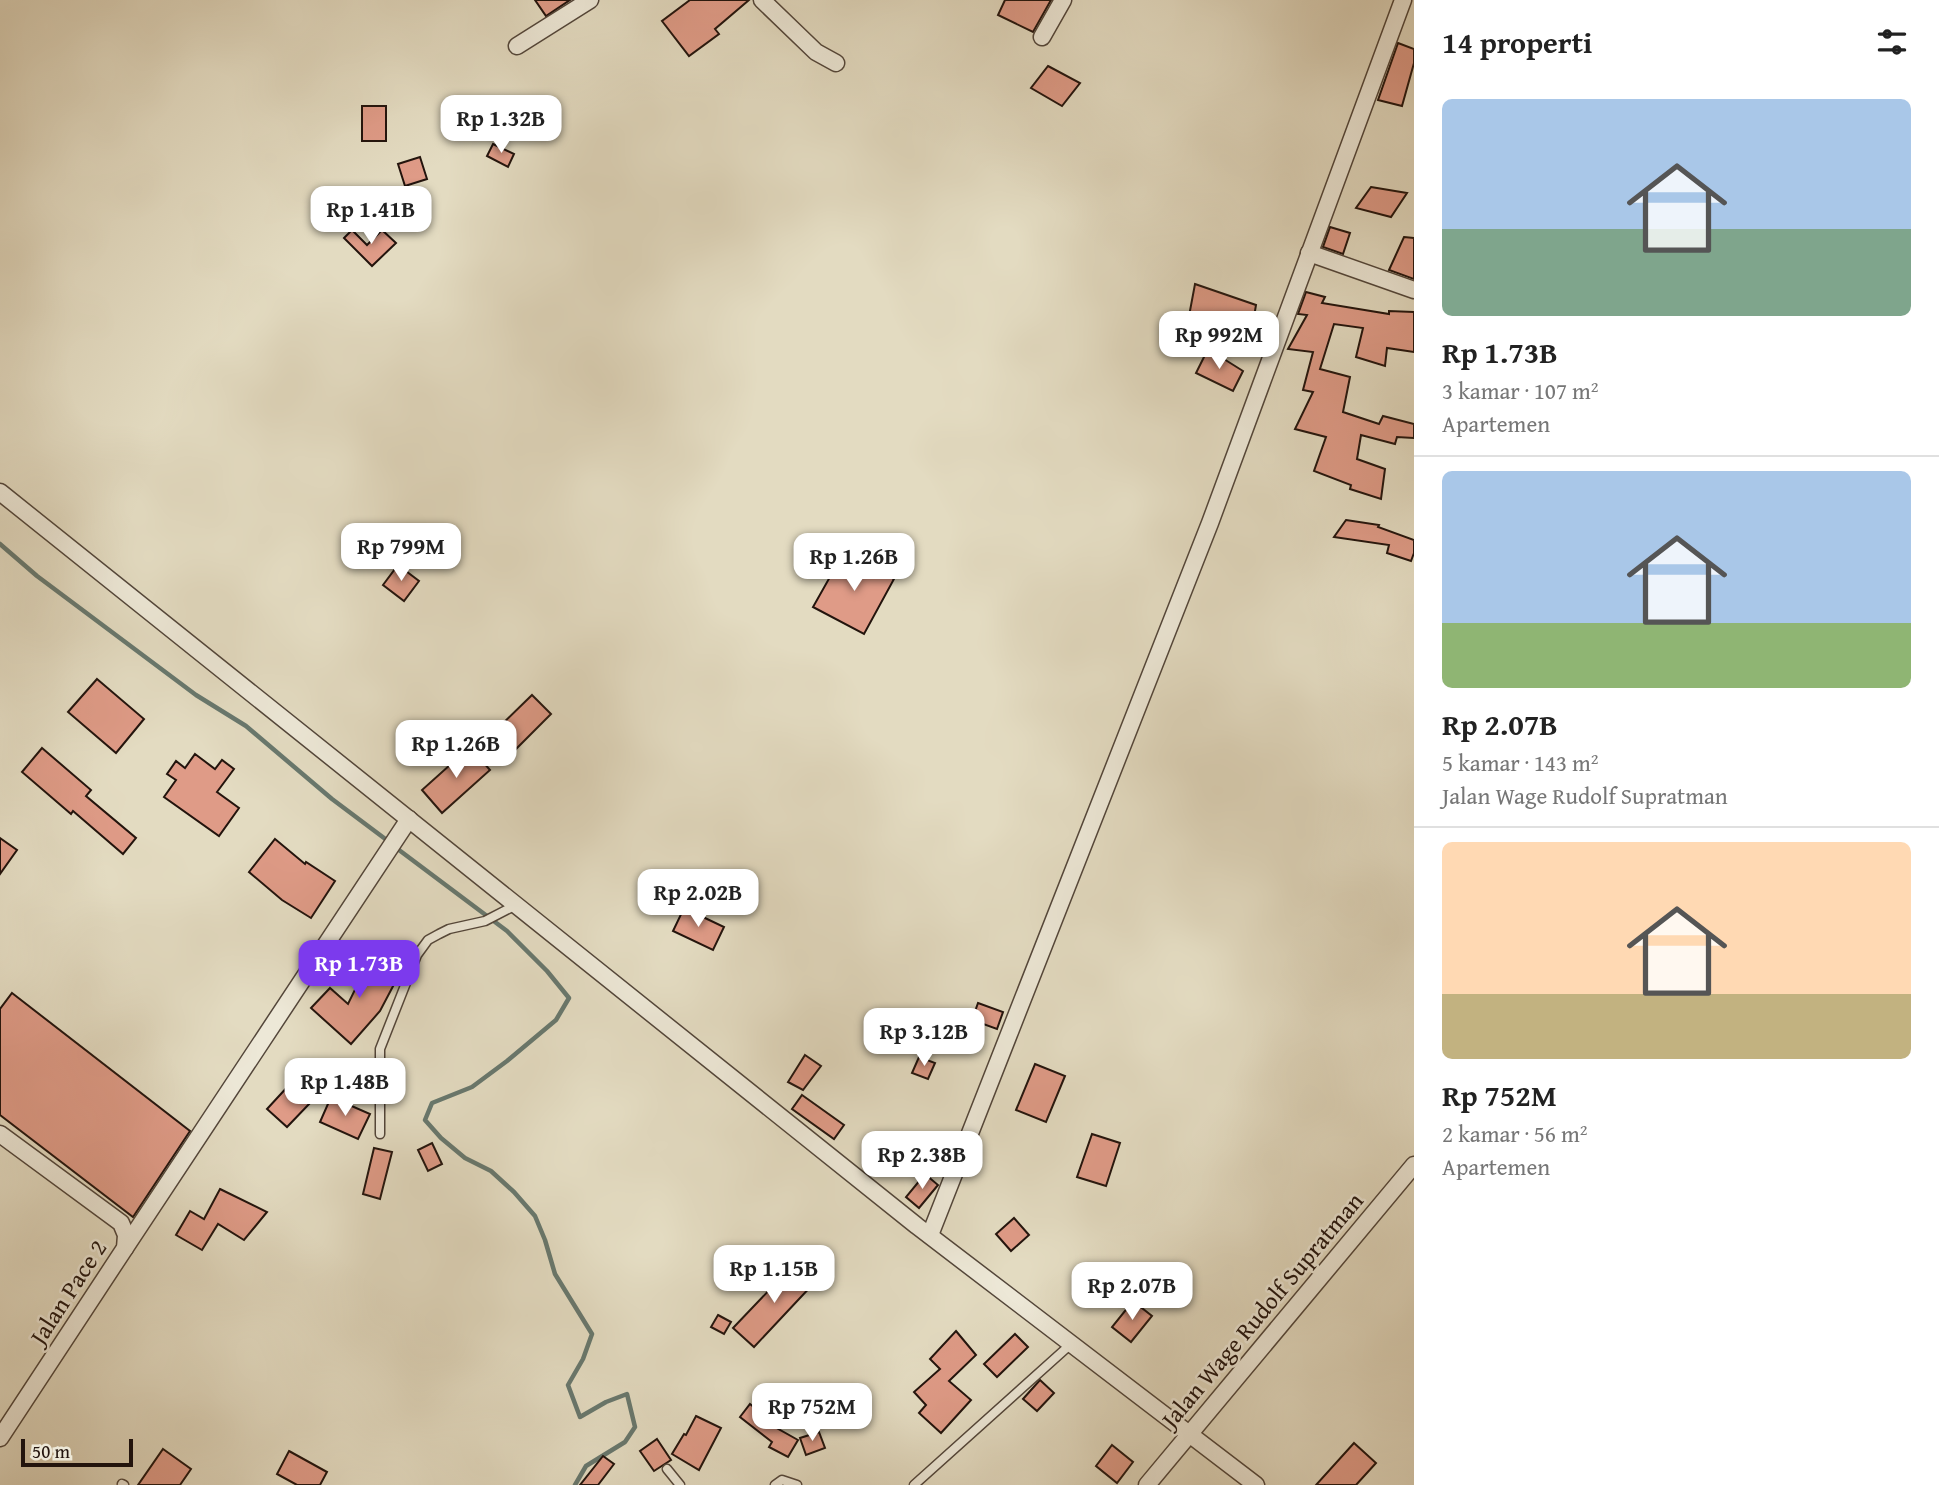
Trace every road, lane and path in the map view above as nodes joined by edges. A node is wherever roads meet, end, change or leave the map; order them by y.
1 (590, 0) edge
2 (762, 0) edge
3 (1063, 0) edge
4 (1403, 0) edge
5 (1042, 37) dead end
6 (517, 46) dead end
7 (836, 63) dead end
8 (1309, 253) junction
9 (1414, 290) edge
10 (0, 492) edge
11 (408, 819) junction
12 (516, 905) junction
13 (0, 1134) edge
14 (380, 1135) dead end
15 (1414, 1165) edge
16 (930, 1235) junction
17 (125, 1248) junction
18 (1071, 1344) junction
19 (0, 1438) edge
20 (1182, 1441) junction
21 (667, 1469) dead end
22 (680, 1485) edge
23 (775, 1485) edge
24 (797, 1485) edge
25 (914, 1485) edge
26 (1147, 1485) edge
27 (1256, 1485) edge

1 - 6 street
2 - 7 street
3 - 5 street
4 - 8 street
8 - 9 street
8 - 16 street
10 - 11 street
11 - 12 street
11 - 17 street
12 - 14 lane
12 - 16 street
13 - 17 street, Jalan Pace 2
15 - 20 street, Jalan Wage Rudolf Supratman
16 - 18 street
17 - 19 street, Jalan Pace 2
18 - 20 street
18 - 25 lane
20 - 26 street, Jalan Wage Rudolf Supratman
20 - 27 street
21 - 22 lane
23 - 24 lane

